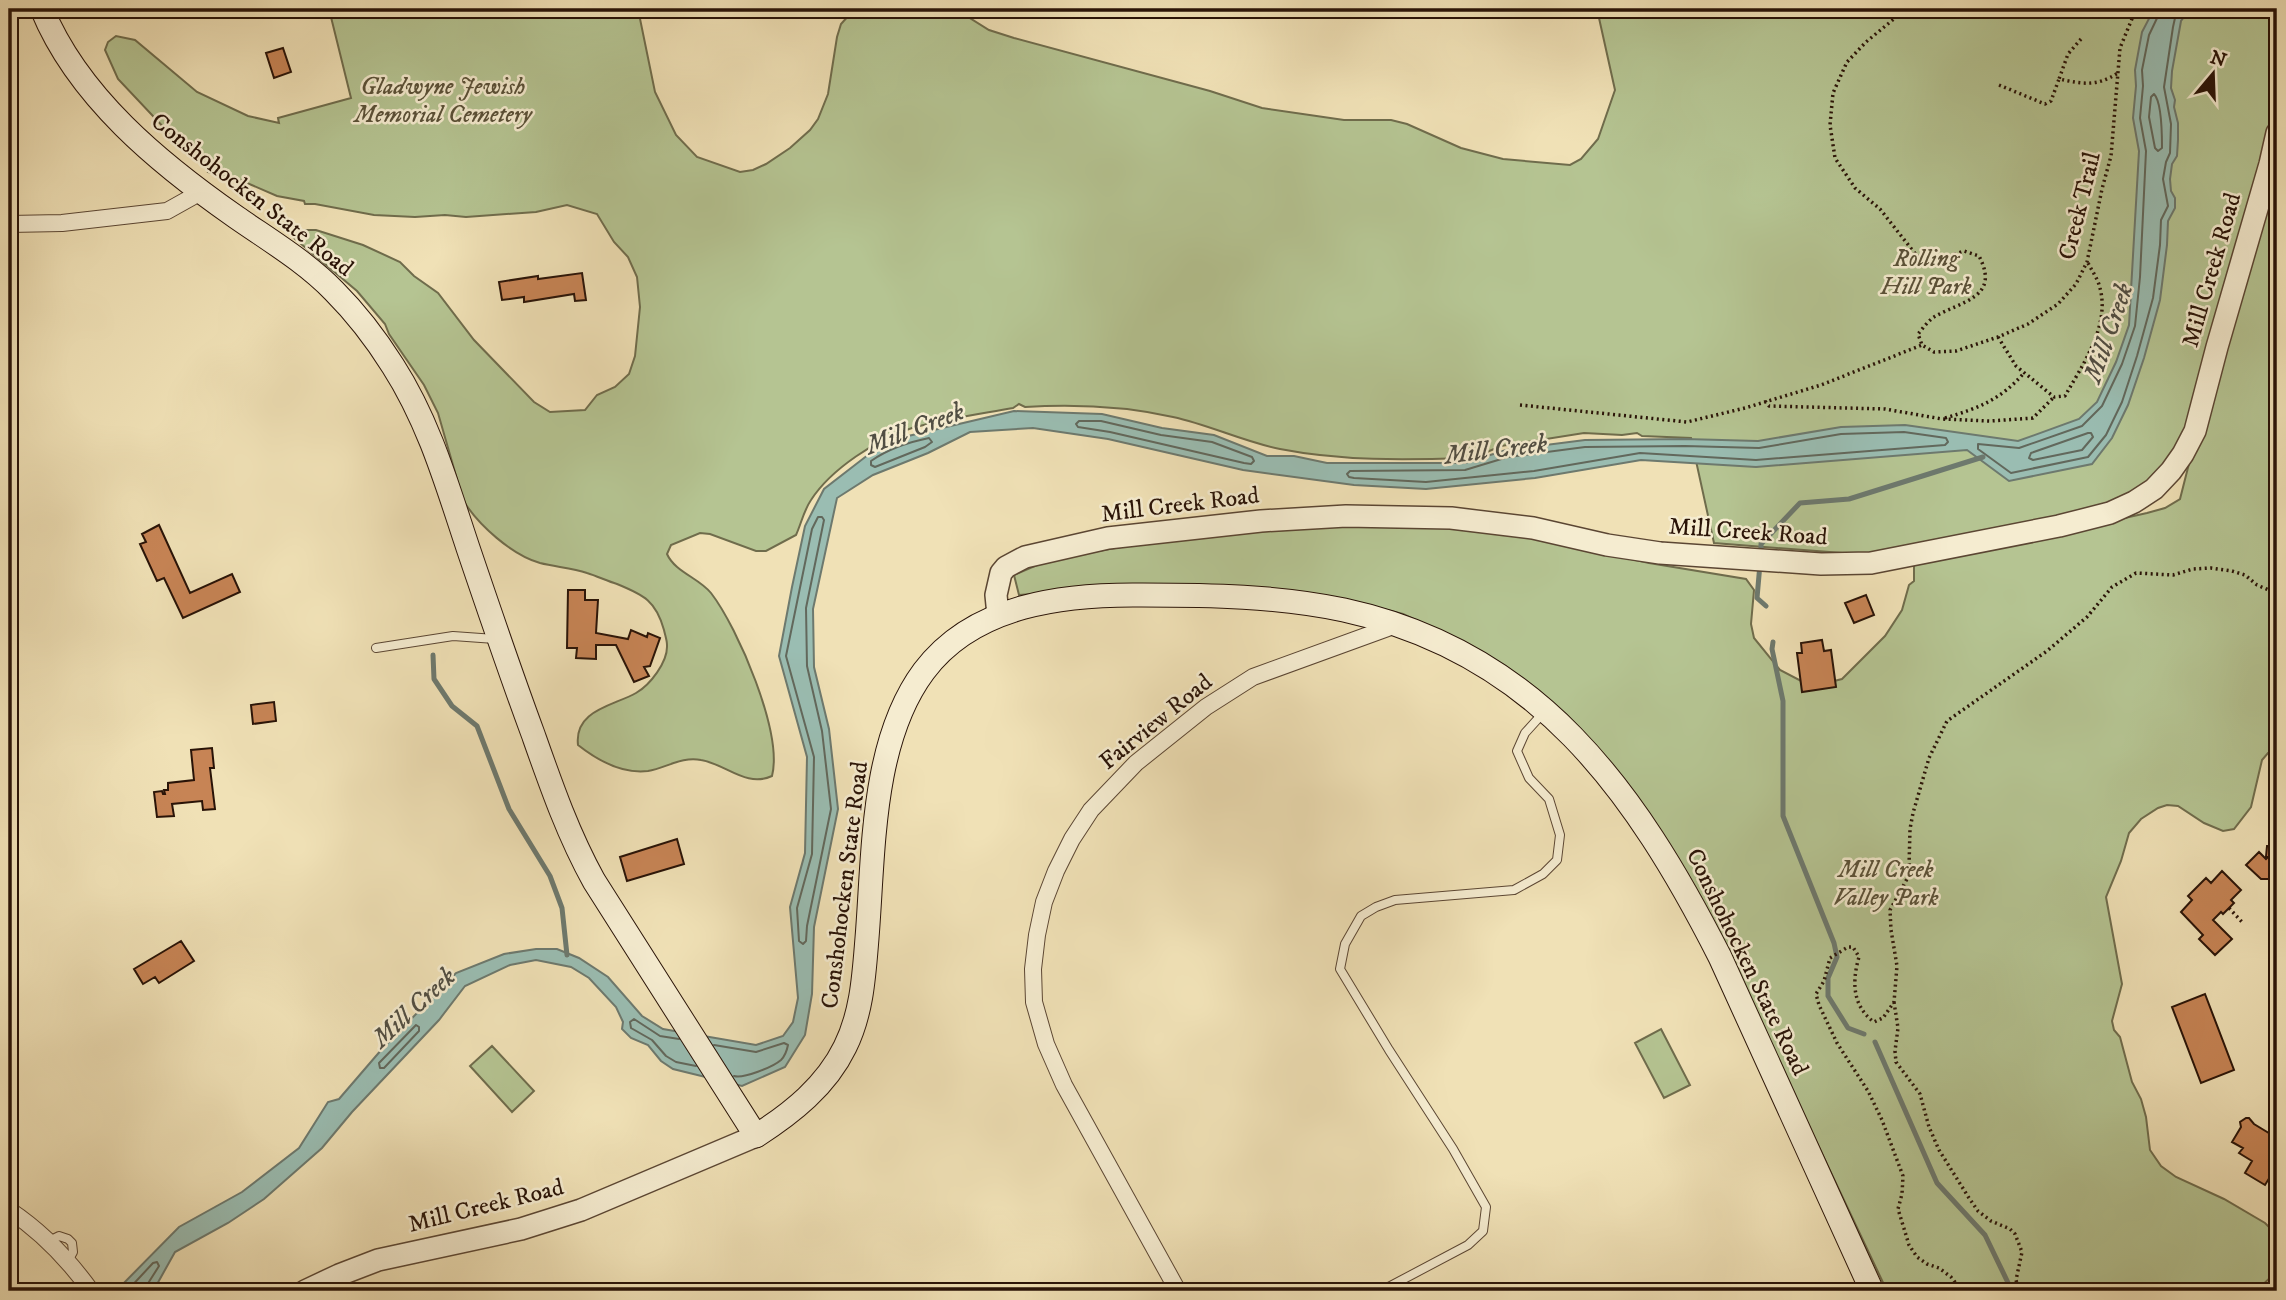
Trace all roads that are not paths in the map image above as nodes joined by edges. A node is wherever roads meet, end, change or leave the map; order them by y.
1 (42, 9) edge
2 (2277, 133) edge
3 (201, 192) junction
4 (9, 224) edge
5 (998, 615) junction
6 (1396, 625) junction
7 (498, 639) junction
8 (376, 648) dead end
9 (1546, 710) junction
10 (756, 1136) junction
11 (9, 1210) edge
12 (91, 1291) edge
13 (305, 1291) edge
14 (1178, 1291) edge
15 (1381, 1291) edge
16 (1872, 1291) edge

1 - 3 main road, Conshohocken State Road
2 - 5 street, Mill Creek Road
3 - 4 street
3 - 7 main road, Conshohocken State Road
5 - 6 main road, Conshohocken State Road
5 - 10 main road, Conshohocken State Road
6 - 9 main road, Conshohocken State Road
6 - 14 street, Fairview Road
7 - 8 lane
7 - 10 main road, Conshohocken State Road
9 - 15 lane
9 - 16 main road, Conshohocken State Road
10 - 13 street, Mill Creek Road
11 - 12 street

